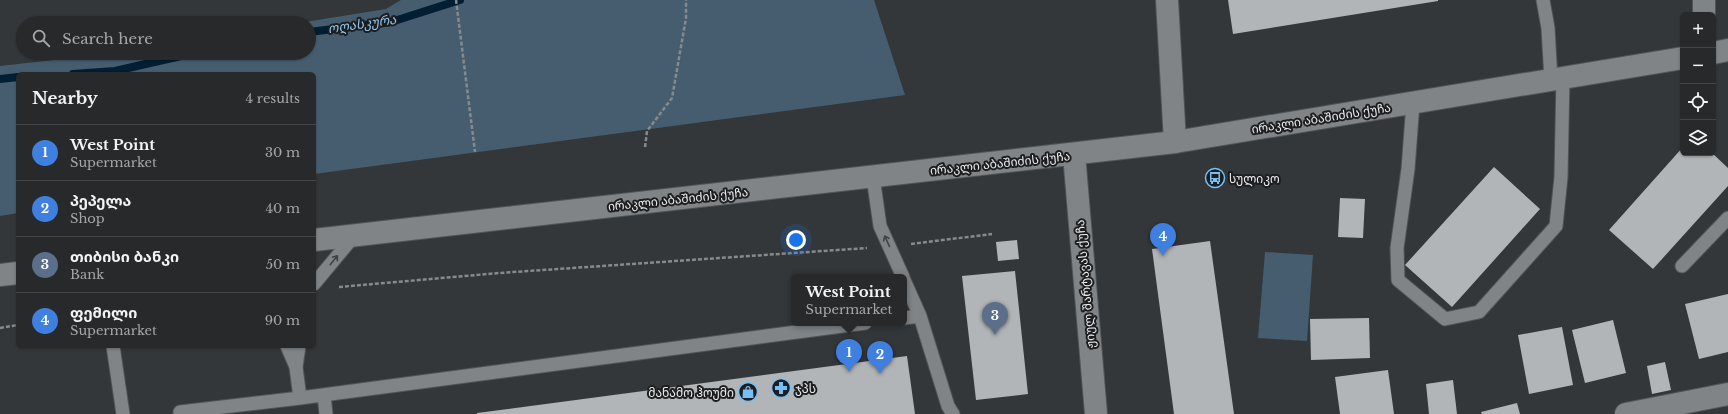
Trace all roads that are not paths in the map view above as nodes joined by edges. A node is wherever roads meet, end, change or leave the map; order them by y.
1 (1167, 0) edge
2 (1543, 0) edge
3 (1704, 0) edge
4 (1704, 12) edge
5 (1728, 50) edge
6 (1716, 52) edge
7 (1680, 58) edge
8 (1557, 79) junction
9 (1413, 103) junction
10 (1175, 142) junction
11 (1074, 154) junction
12 (873, 177) junction
13 (1728, 218) edge
14 (354, 236) junction
15 (316, 240) edge
16 (1682, 266) dead end
17 (16, 273) edge
18 (902, 274) edge
19 (0, 275) edge
20 (316, 282) edge
21 (907, 287) edge
22 (920, 316) junction
23 (907, 318) edge
24 (842, 326) edge
25 (113, 348) edge
26 (288, 348) edge
27 (299, 348) edge
28 (296, 367) junction
29 (1728, 394) edge
30 (324, 395) junction
31 (300, 398) junction
32 (253, 409) edge
33 (123, 414) edge
34 (180, 414) edge
35 (326, 414) edge
36 (953, 414) edge
37 (1096, 414) edge
38 (1626, 414) edge

1 - 10 main road
2 - 8 lane
3 - 4 main road
5 - 6 main road
7 - 8 main road, ირაკლი აბაშიძის ქუჩა
8 - 9 main road, ირაკლი აბაშიძის ქუჩა
8 - 9 lane
9 - 10 main road, ირაკლი აბაშიძის ქუჩა
10 - 11 main road, ირაკლი აბაშიძის ქუჩა
11 - 12 main road, ირაკლი აბაშიძის ქუჩა
11 - 37 main road, ჟიულ შარტავას ქუჩა
12 - 14 main road, ირაკლი აბაშიძის ქუჩა
18 -> 12 lane
13 - 16 lane
14 - 15 main road, ირაკლი აბაშიძის ქუჩა
20 -> 14 lane
17 - 19 main road
21 - 22 lane
22 - 23 lane
22 - 36 lane
24 - 30 lane
25 - 33 lane
26 - 28 lane
27 - 28 lane
28 - 31 lane
29 - 38 main road
30 - 31 lane
30 - 35 lane
31 - 32 lane
32 - 34 lane

